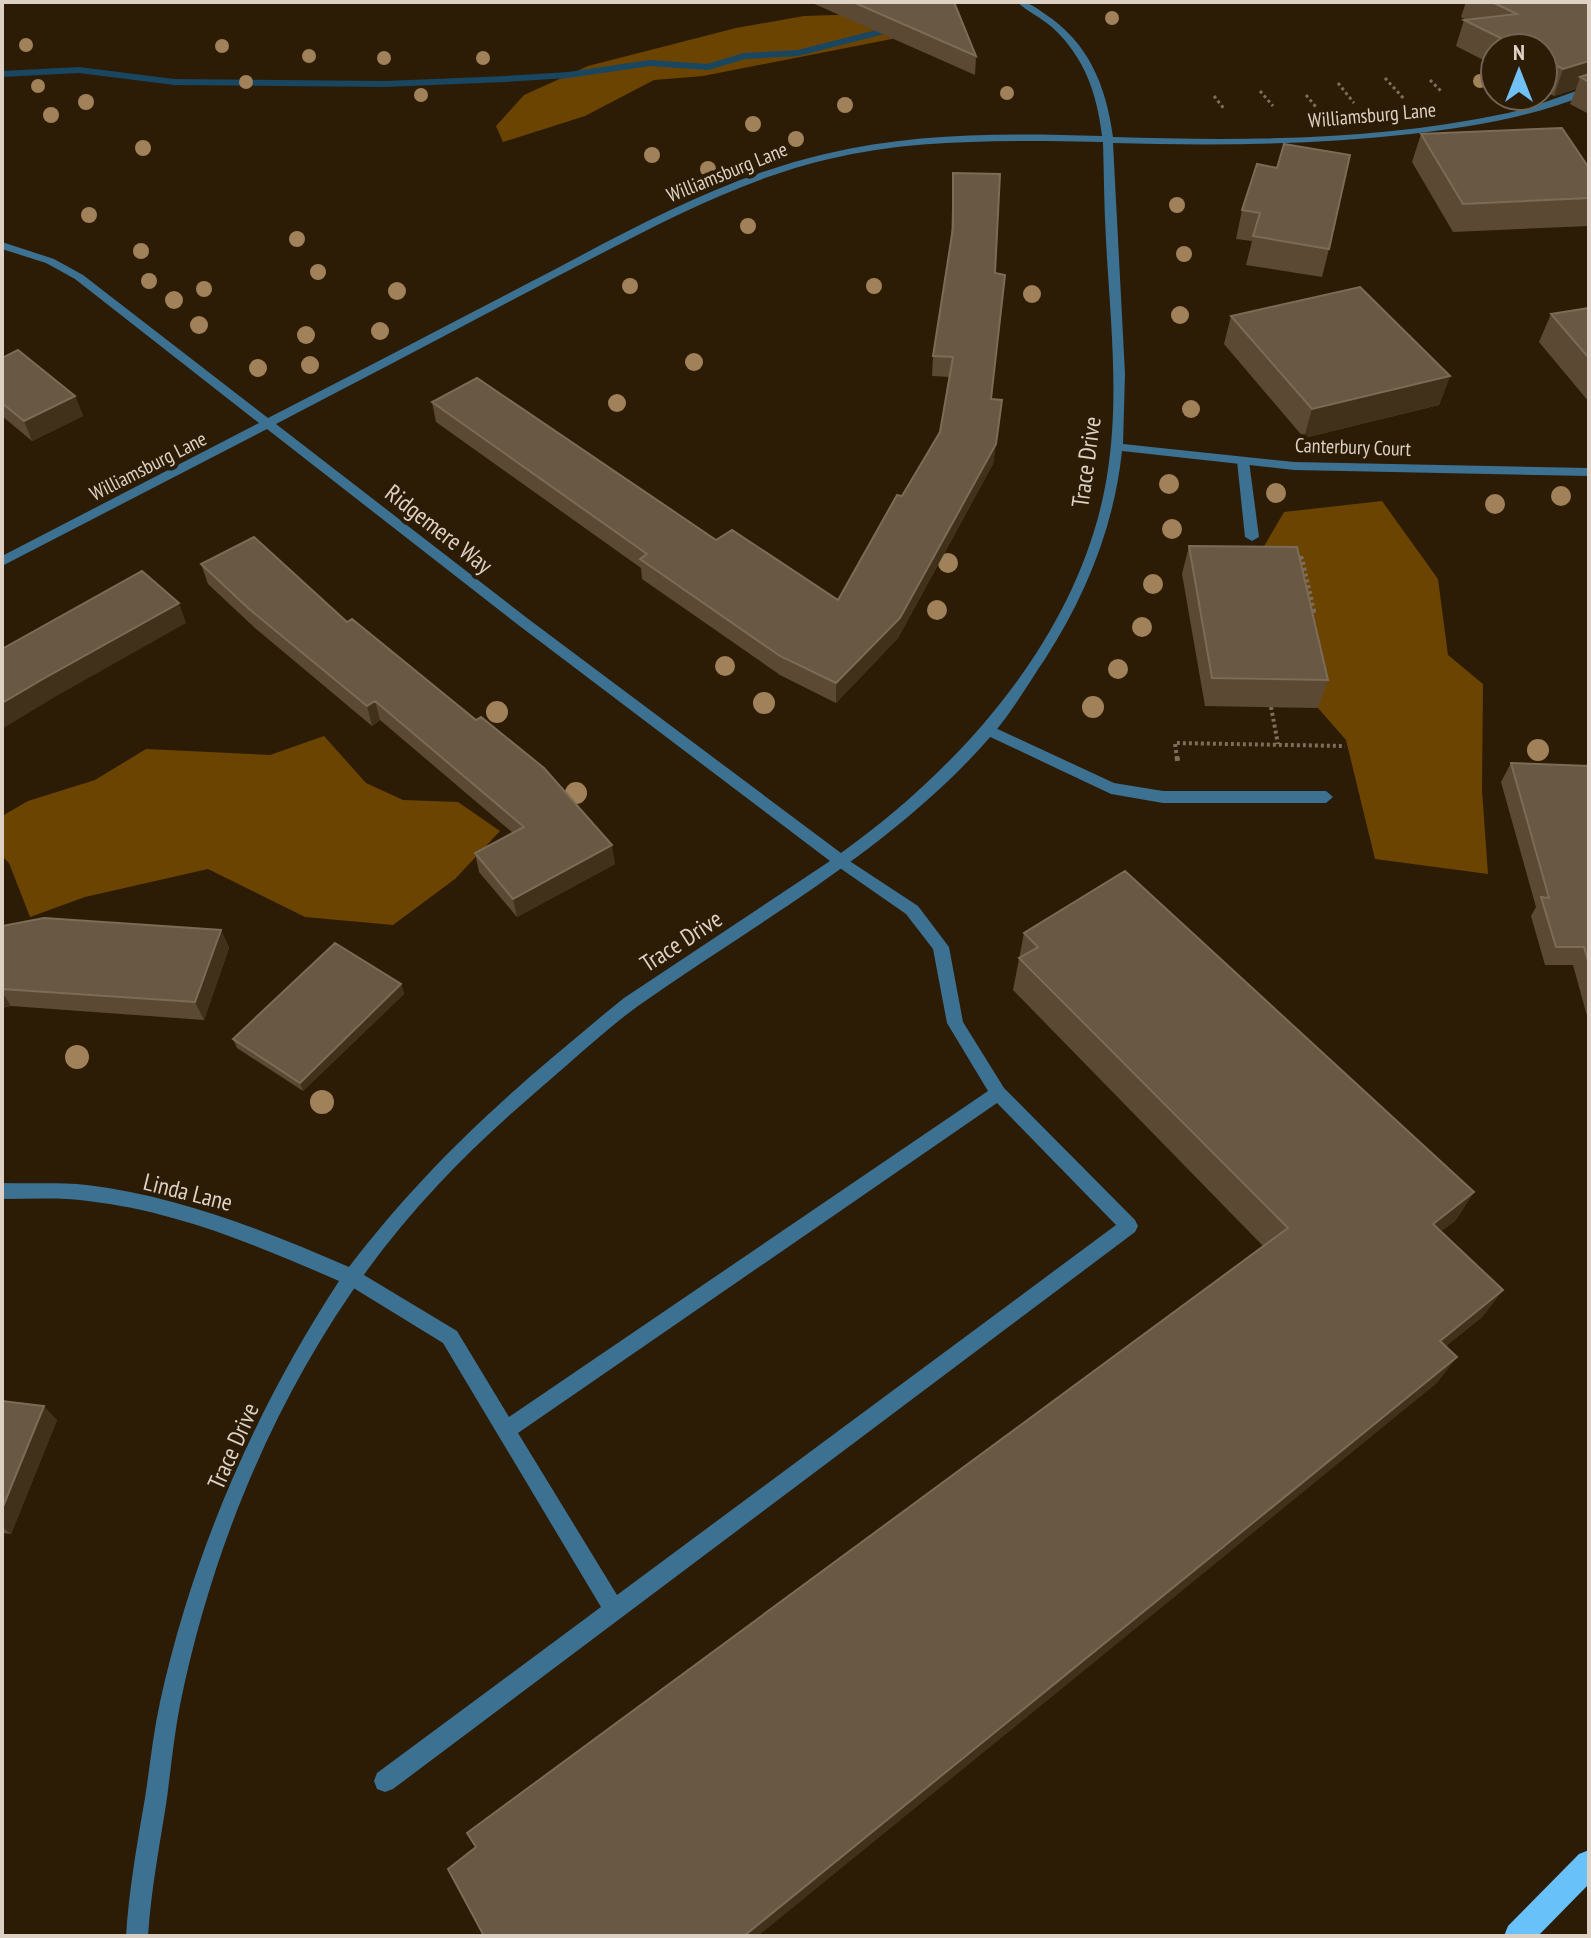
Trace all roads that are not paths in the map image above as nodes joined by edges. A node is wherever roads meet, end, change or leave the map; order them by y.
1 (1022, 2) edge
2 (1589, 90) edge
3 (1109, 140) junction
4 (2, 245) edge
5 (267, 425) junction
6 (1117, 447) junction
7 (1243, 461) junction
8 (1589, 472) edge
9 (1252, 537) road end
10 (2, 562) edge
11 (989, 730) junction
12 (1326, 797) dead end
13 (842, 862) junction
14 (998, 1093) junction
15 (2, 1191) edge
16 (353, 1278) junction
17 (506, 1430) junction
18 (614, 1609) junction
19 (385, 1781) dead end
20 (1589, 1864) edge
21 (137, 1936) edge
22 (1518, 1936) edge

1 - 3 street, Trace Drive
2 - 3 street, Williamsburg Lane
3 - 5 street, Williamsburg Lane
3 - 6 street, Trace Drive
4 - 5 street, Ridgemere Way
5 - 10 street, Williamsburg Lane
5 - 13 street, Ridgemere Way
6 - 7 street, Canterbury Court
6 - 11 street, Trace Drive
7 - 8 street, Canterbury Court
7 - 9 street
11 - 12 street
11 - 13 street, Trace Drive
13 - 14 street, Ridgemere Way
13 - 16 street, Trace Drive
14 - 17 street
14 - 18 street, Ridgemere Way
15 - 16 street, Linda Lane
16 - 17 street, Linda Lane
16 - 21 street, Trace Drive
17 - 18 street, Linda Lane
18 - 19 street
20 - 22 main road

